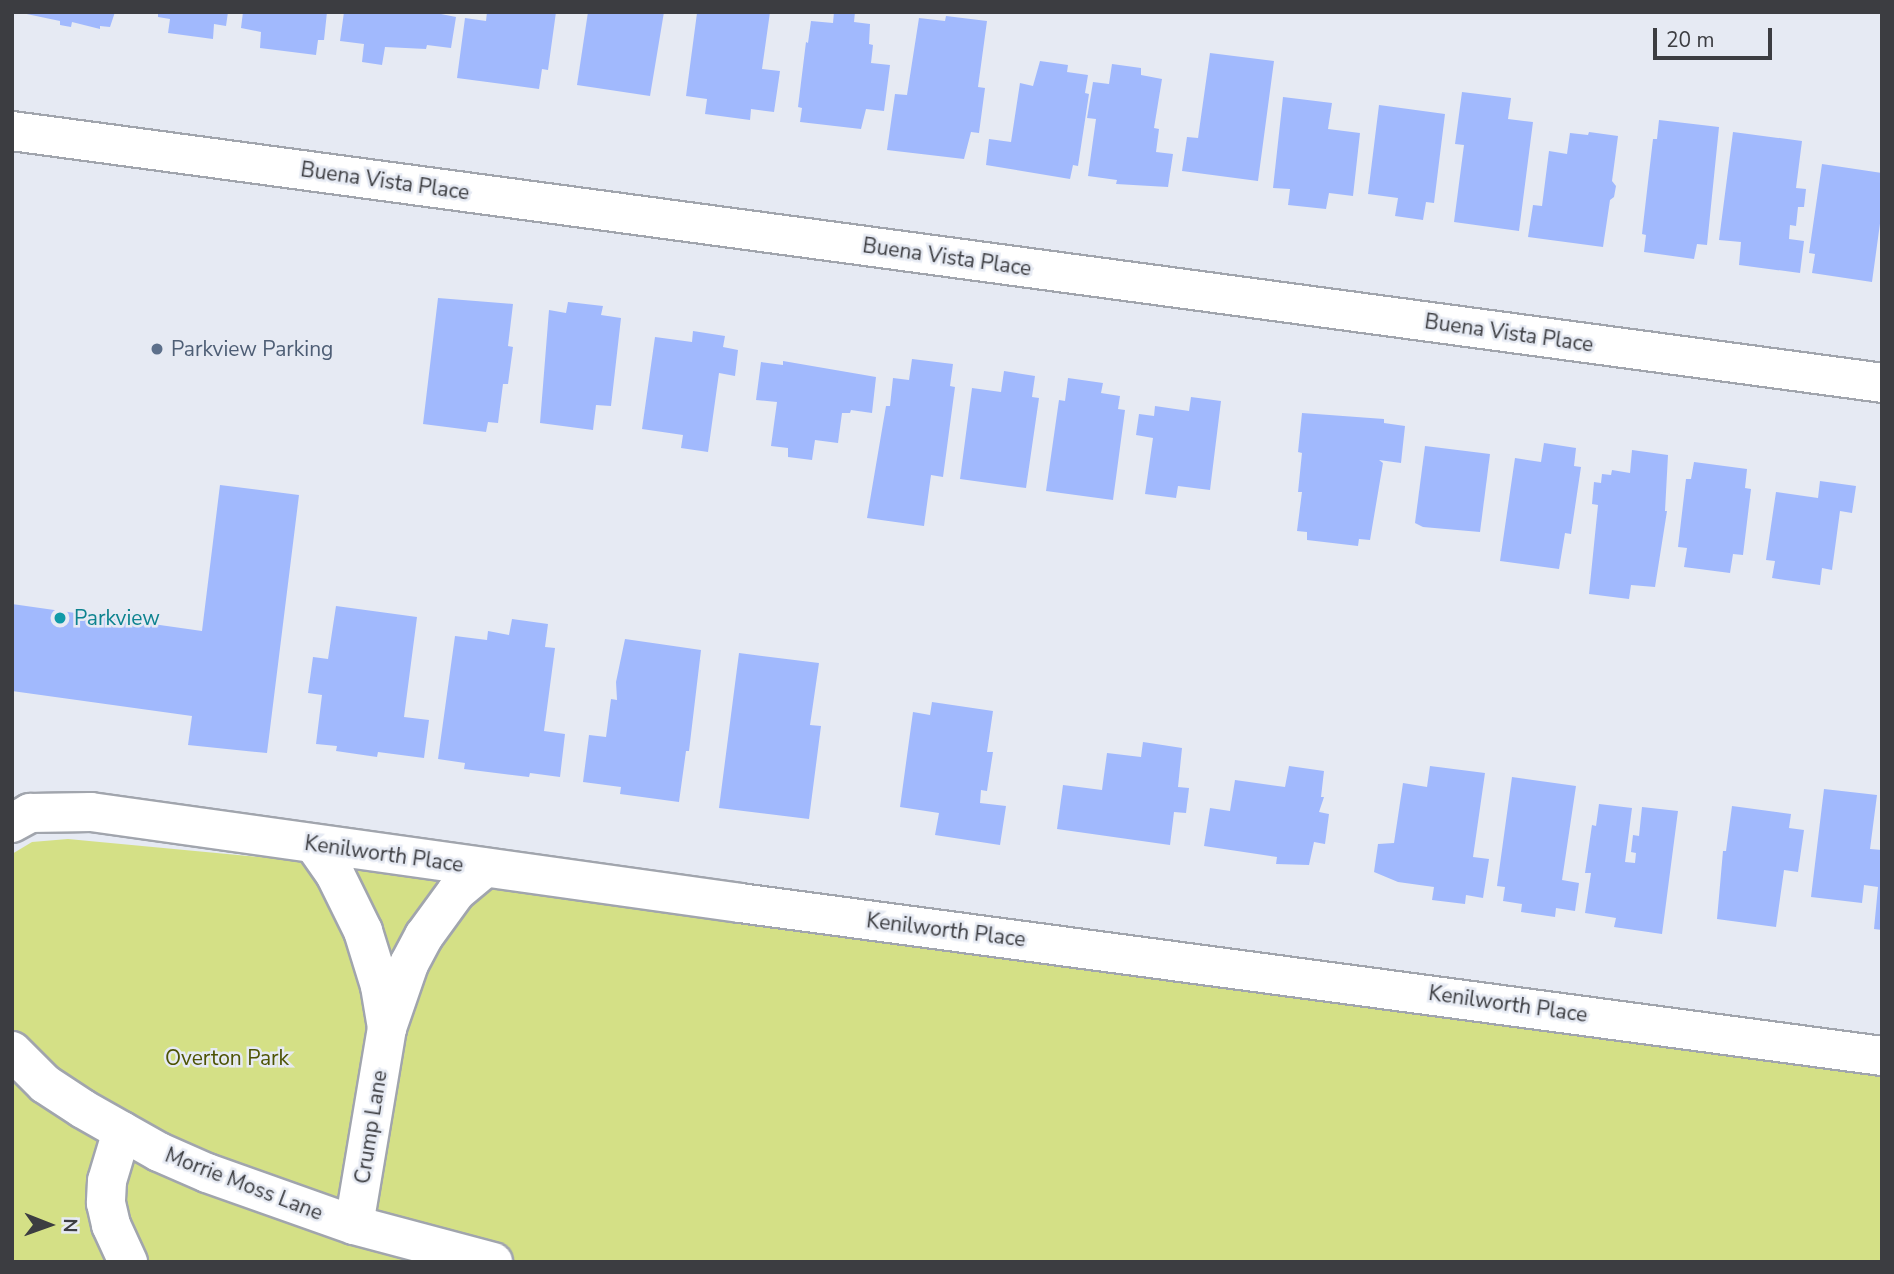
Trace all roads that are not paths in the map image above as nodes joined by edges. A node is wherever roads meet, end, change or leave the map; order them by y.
1 (12, 131) edge
2 (1882, 383) edge
3 (12, 823) edge
4 (314, 844) junction
5 (485, 868) junction
6 (387, 1028) junction
7 (14, 1055) edge
8 (1882, 1056) edge
9 (122, 1131) junction
10 (354, 1225) junction
11 (128, 1262) edge
12 (493, 1262) edge

1 - 2 street, Buena Vista Place
3 - 4 street, Kenilworth Place
4 - 5 street, Kenilworth Place
4 - 6 street, Crump Lane
5 - 6 street, Crump Lane
5 - 8 street, Kenilworth Place
6 - 10 street, Crump Lane
7 - 9 street, Morrie Moss Lane
9 - 10 street, Morrie Moss Lane
9 - 11 street
10 - 12 street, Morrie Moss Lane

